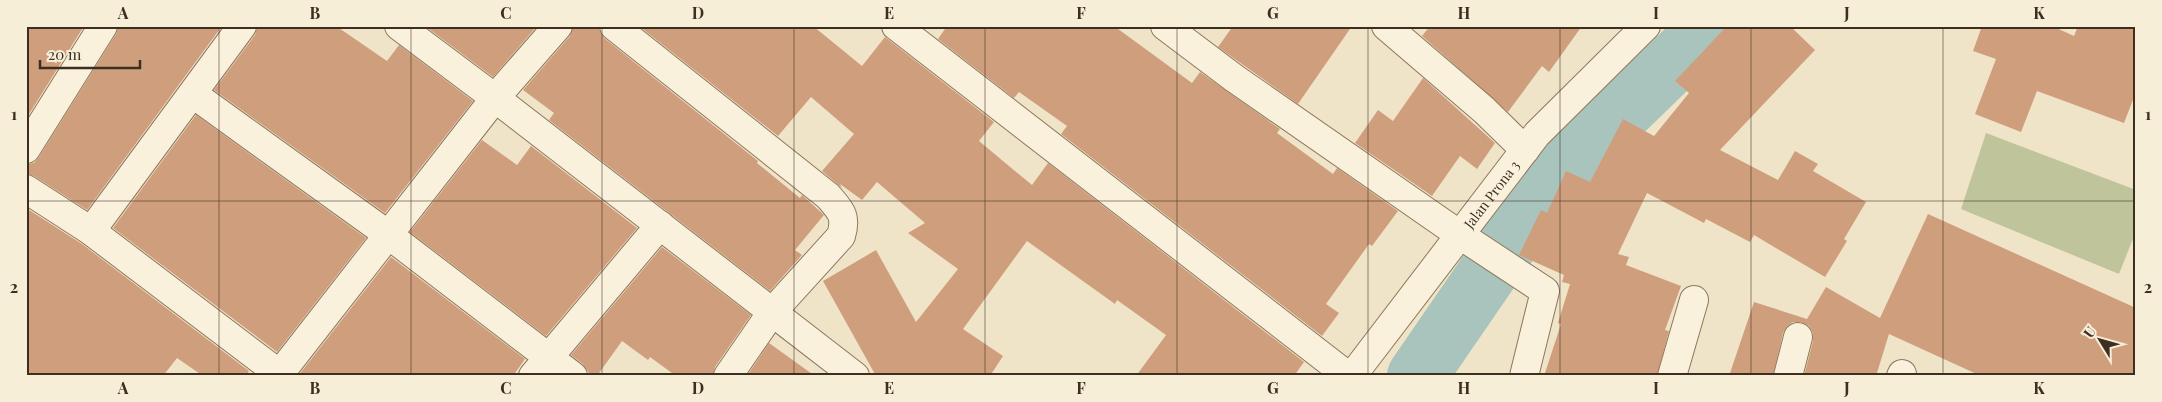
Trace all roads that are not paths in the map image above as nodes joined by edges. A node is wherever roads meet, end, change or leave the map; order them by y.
1 (103, 26) edge
2 (242, 26) edge
3 (399, 26) edge
4 (558, 26) edge
5 (614, 26) edge
6 (896, 26) edge
7 (1165, 26) edge
8 (1386, 26) edge
9 (1646, 26) edge
10 (193, 94) junction
11 (496, 98) junction
12 (26, 149) edge
13 (1525, 150) junction
14 (26, 189) edge
15 (660, 225) junction
16 (91, 231) junction
17 (1460, 235) junction
18 (390, 236) junction
19 (1694, 300) dead end
20 (772, 312) junction
21 (1798, 337) dead end
22 (541, 366) edge
23 (280, 375) edge
24 (573, 376) edge
25 (728, 376) edge
26 (855, 376) edge
27 (1348, 376) edge
28 (1352, 376) edge
29 (1524, 376) edge
30 (1672, 376) edge
31 (1788, 376) edge

1 - 12 street
2 - 10 street
3 - 11 street
4 - 11 street
5 - 20 street
6 - 27 street
7 - 17 street
8 - 13 street
9 - 13 street, Jalan Prona 3
10 - 16 street
10 - 18 street
11 - 15 street
11 - 18 street
13 - 17 street, Jalan Prona 3
14 - 16 street
15 - 20 street
15 - 22 street
16 - 23 street
17 - 28 street, Jalan Prona 3
17 - 29 street
18 - 22 street
18 - 23 street
19 - 30 street
20 - 25 street
20 - 26 street
21 - 31 street
22 - 24 street

